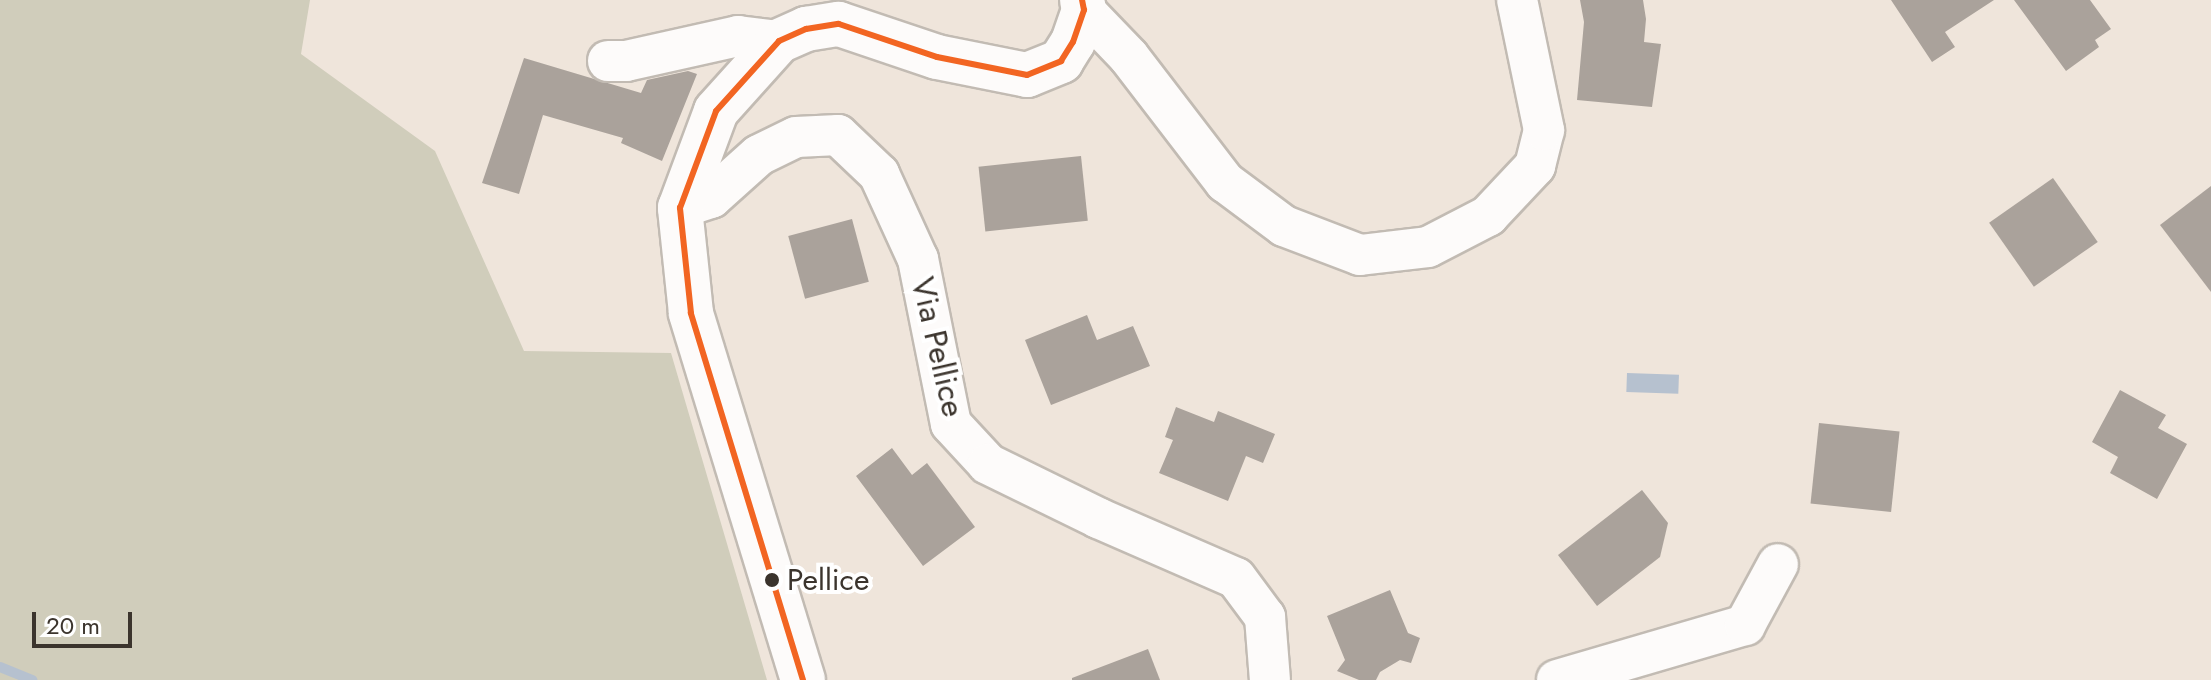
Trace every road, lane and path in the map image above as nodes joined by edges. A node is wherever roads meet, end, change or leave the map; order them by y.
1 (1517, 0) edge
2 (1083, 5) edge
3 (779, 41) junction
4 (608, 61) dead end
5 (680, 208) junction
6 (1778, 564) dead end
7 (803, 680) edge
8 (1270, 680) edge
9 (1557, 680) edge

1 - 2 street
2 - 3 main road
3 - 4 street
3 - 5 main road
5 - 7 main road
5 - 8 street, Via Pellice
6 - 9 street

